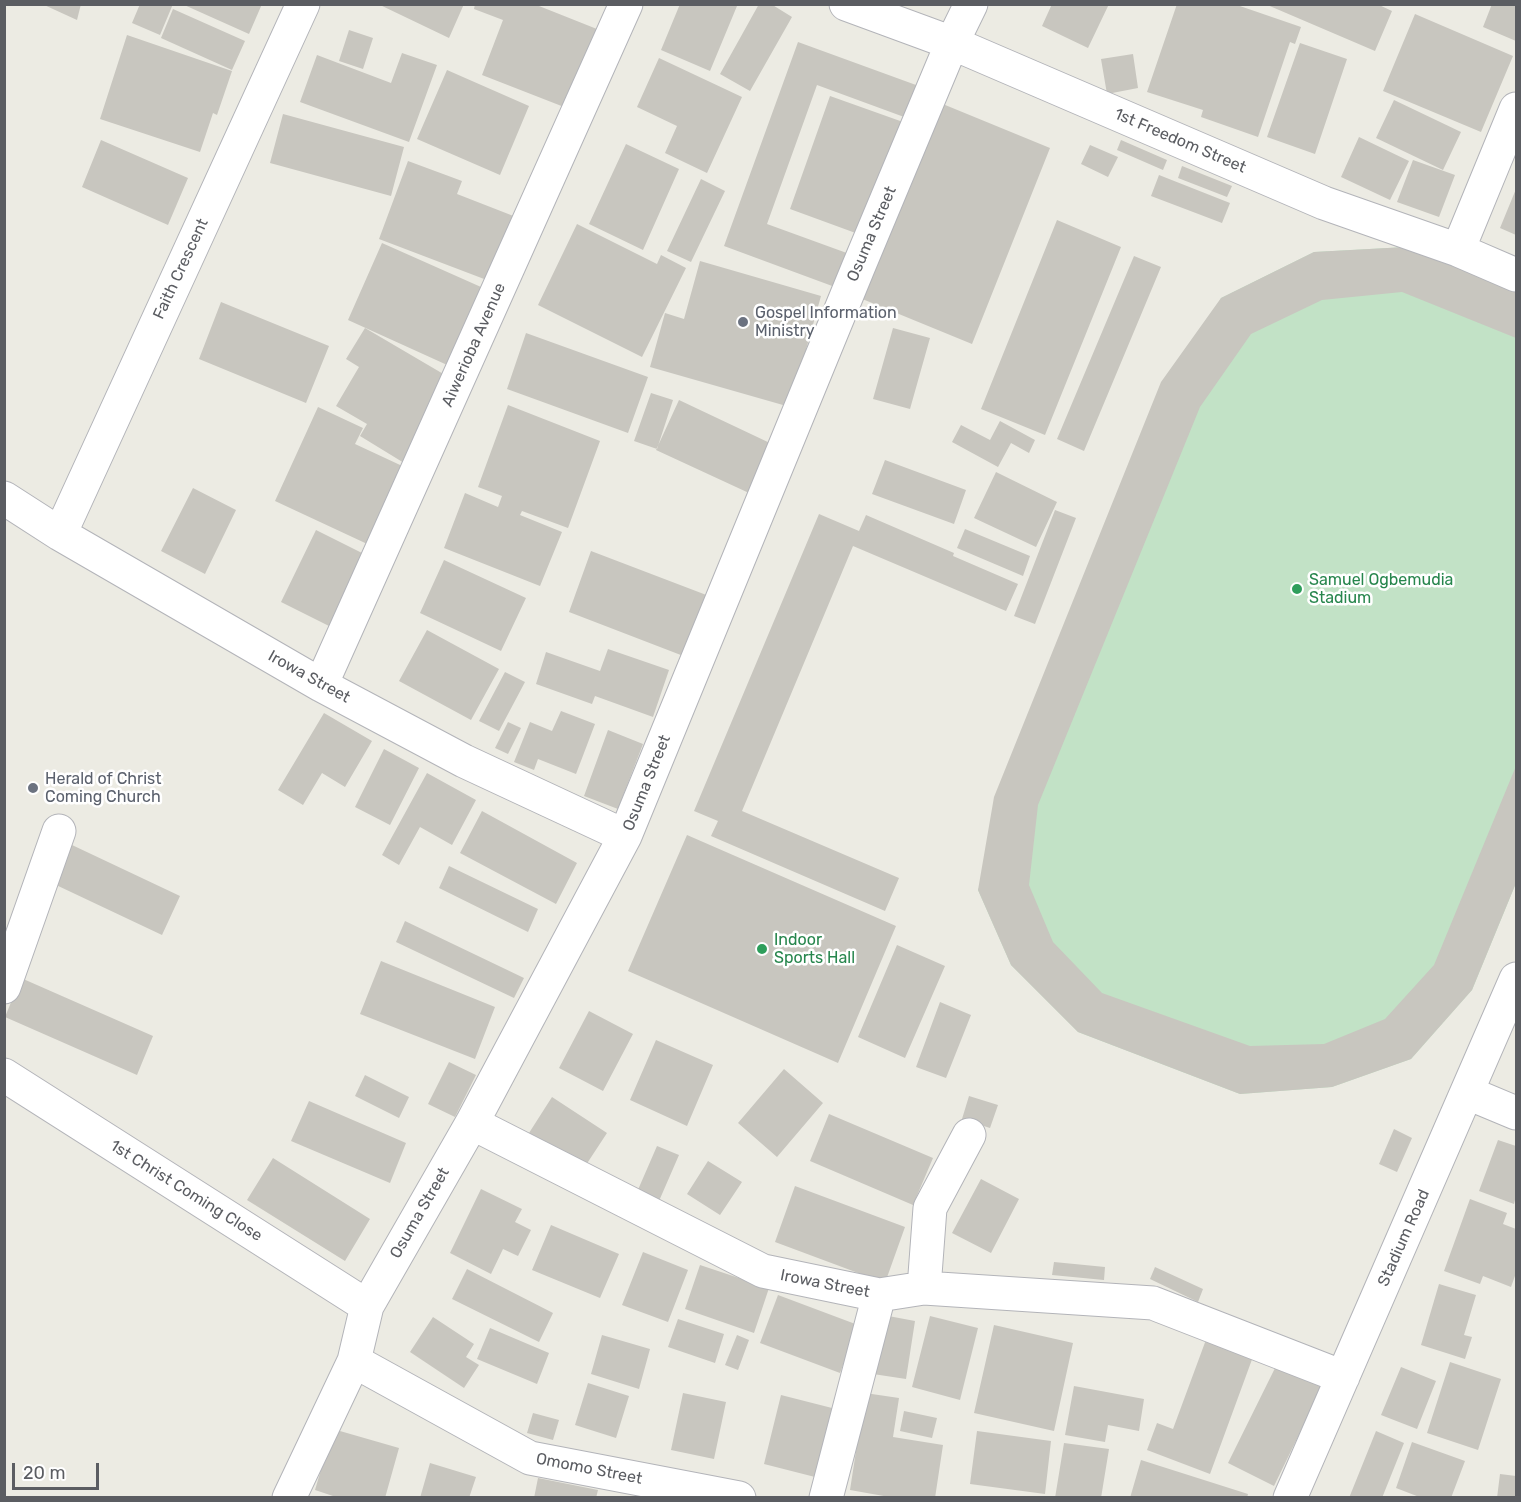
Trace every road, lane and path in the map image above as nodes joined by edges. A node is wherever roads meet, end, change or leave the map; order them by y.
1 (303, 4) edge
2 (626, 4) edge
3 (846, 4) edge
4 (971, 4) edge
5 (952, 43) junction
6 (1516, 109) edge
7 (1458, 250) junction
8 (1516, 274) edge
9 (4, 498) edge
10 (60, 534) junction
11 (321, 685) junction
12 (59, 831) dead end
13 (625, 836) junction
14 (1516, 979) edge
15 (4, 987) edge
16 (4, 1076) edge
17 (1468, 1093) junction
18 (1516, 1113) edge
19 (472, 1123) junction
20 (969, 1135) dead end
21 (924, 1288) junction
22 (879, 1295) junction
23 (367, 1306) junction
24 (354, 1361) junction
25 (1343, 1377) junction
26 (289, 1497) edge
27 (739, 1497) edge
28 (826, 1497) edge
29 (1290, 1497) edge

1 - 10 street, Faith Crescent
2 - 11 street, Aiwerioba Avenue
3 - 5 street, 1st Freedom Street
4 - 5 street, Osuma Street
5 - 7 street, 1st Freedom Street
5 - 13 street, Osuma Street
6 - 7 street
7 - 8 street, 1st Freedom Street
9 - 10 street, Irowa Street
10 - 11 street, Irowa Street
11 - 13 street, Irowa Street
12 - 15 street
13 - 19 street, Osuma Street
14 - 17 street, Stadium Road
16 - 23 street, 1st Christ Coming Close
17 - 18 street
17 - 25 street, Stadium Road
19 - 22 street, Irowa Street
19 - 23 street, Osuma Street
20 - 21 street
21 - 22 street, Irowa Street
21 - 25 street, Irowa Street
22 - 28 street
23 - 24 street, Osuma Street
24 - 26 street, Osuma Street
24 - 27 street, Omomo Street
25 - 29 street, Stadium Road

